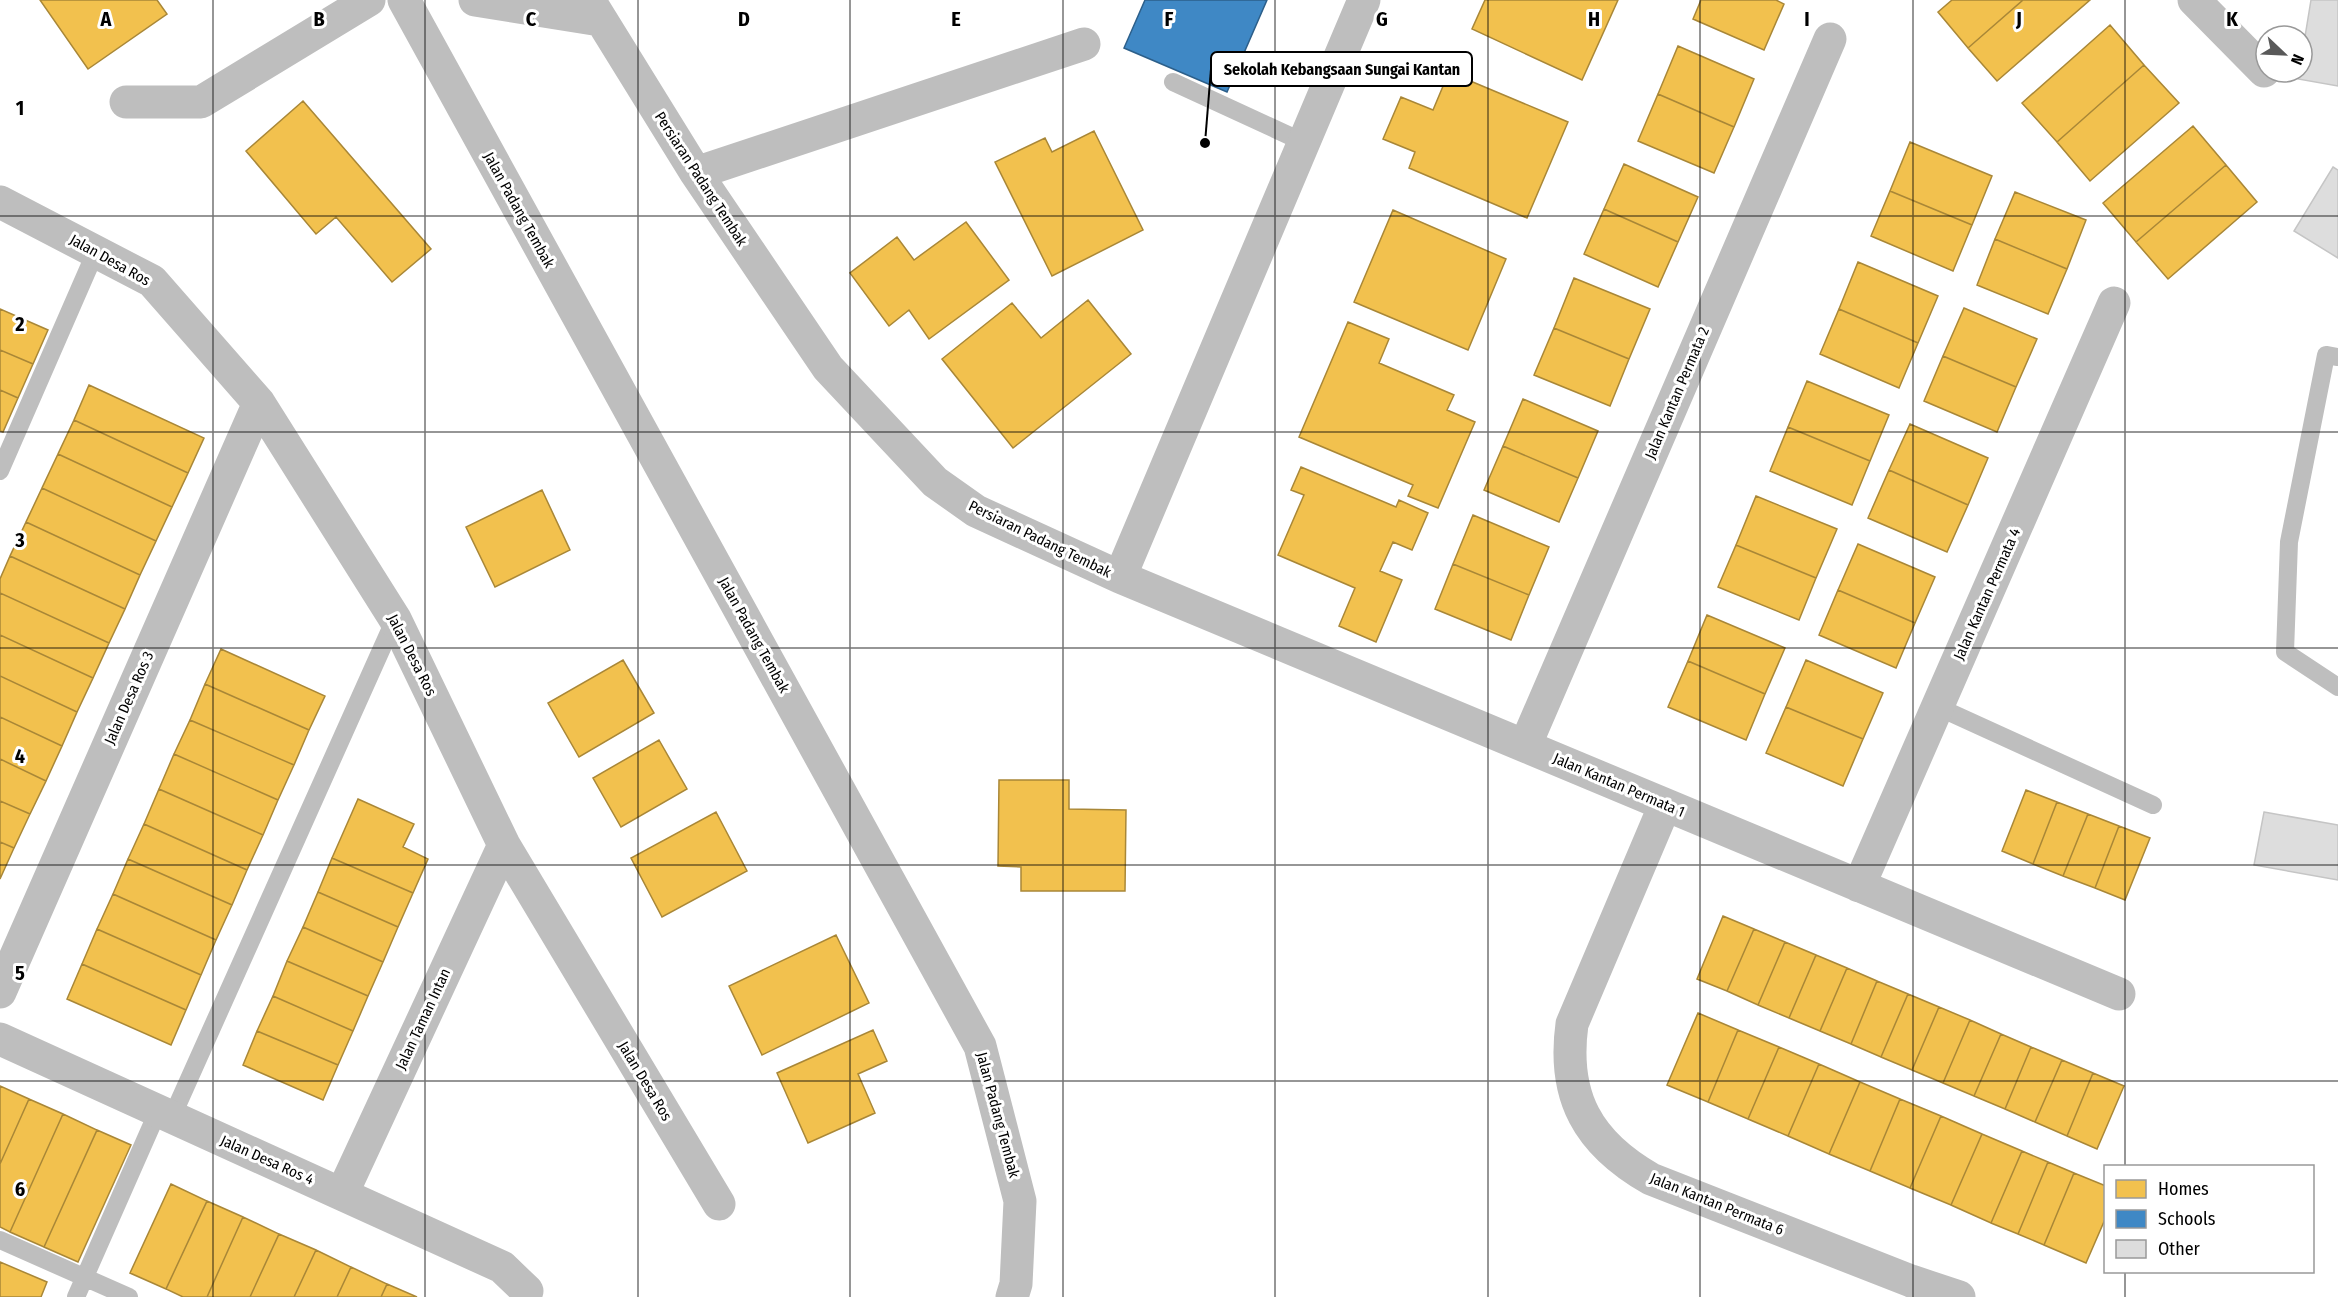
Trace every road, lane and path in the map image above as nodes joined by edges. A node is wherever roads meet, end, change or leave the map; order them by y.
1 (369, 0) edge
2 (404, 0) edge
3 (475, 0) edge
4 (1364, 0) edge
5 (2194, 0) edge
6 (594, 10) edge
7 (1830, 39) dead end
8 (1084, 44) dead end
9 (2254, 61) edge
10 (1173, 82) dead end
11 (126, 102) dead end
12 (1304, 142) junction
13 (696, 173) junction
14 (0, 202) edge
15 (96, 251) junction
16 (2114, 303) dead end
17 (2338, 357) edge
18 (259, 403) junction
19 (0, 471) edge
20 (1120, 577) junction
21 (395, 619) junction
22 (2338, 687) edge
23 (1938, 706) junction
24 (1525, 746) junction
25 (1665, 805) junction
26 (2153, 805) dead end
27 (504, 845) junction
28 (1859, 886) junction
29 (0, 992) edge
30 (2118, 994) dead end
31 (0, 1039) edge
32 (165, 1114) junction
33 (342, 1194) junction
34 (718, 1204) dead end
35 (0, 1240) edge
36 (83, 1277) junction
37 (1910, 1289) edge
38 (527, 1294) edge
39 (75, 1297) edge
40 (129, 1297) edge
41 (1012, 1297) edge
42 (1959, 1297) edge

1 - 11 street
2 - 41 street, Jalan Padang Tembak
3 - 6 street
4 - 12 street, Persiaran Padang Tembak
5 - 9 street
6 - 13 street, Persiaran Padang Tembak
7 - 24 street, Jalan Kantan Permata 2
8 - 13 street
10 - 12 lane
12 - 20 street, Persiaran Padang Tembak
13 - 20 street, Persiaran Padang Tembak
14 - 15 street, Jalan Desa Ros
15 - 18 street, Jalan Desa Ros
15 - 19 lane
16 - 23 street, Jalan Kantan Permata 4
17 - 22 lane
18 - 21 street, Jalan Desa Ros
18 - 29 street, Jalan Desa Ros 3
20 - 24 street, Jalan Kantan Permata 1
21 - 27 street, Jalan Desa Ros
21 - 32 lane
23 - 26 lane
23 - 28 street, Jalan Kantan Permata 4
24 - 25 street, Jalan Kantan Permata 1
25 - 28 street, Jalan Kantan Permata 1
25 - 37 street, Jalan Kantan Permata 6
27 - 33 street, Jalan Taman Intan
27 - 34 street, Jalan Desa Ros
28 - 30 street, Jalan Kantan Permata 1
31 - 32 street, Jalan Desa Ros 4
32 - 33 street, Jalan Desa Ros 4
32 - 36 lane
33 - 38 street, Jalan Desa Ros 4
35 - 36 lane
36 - 39 lane
36 - 40 lane
37 - 42 street, Jalan Kantan Permata 6

